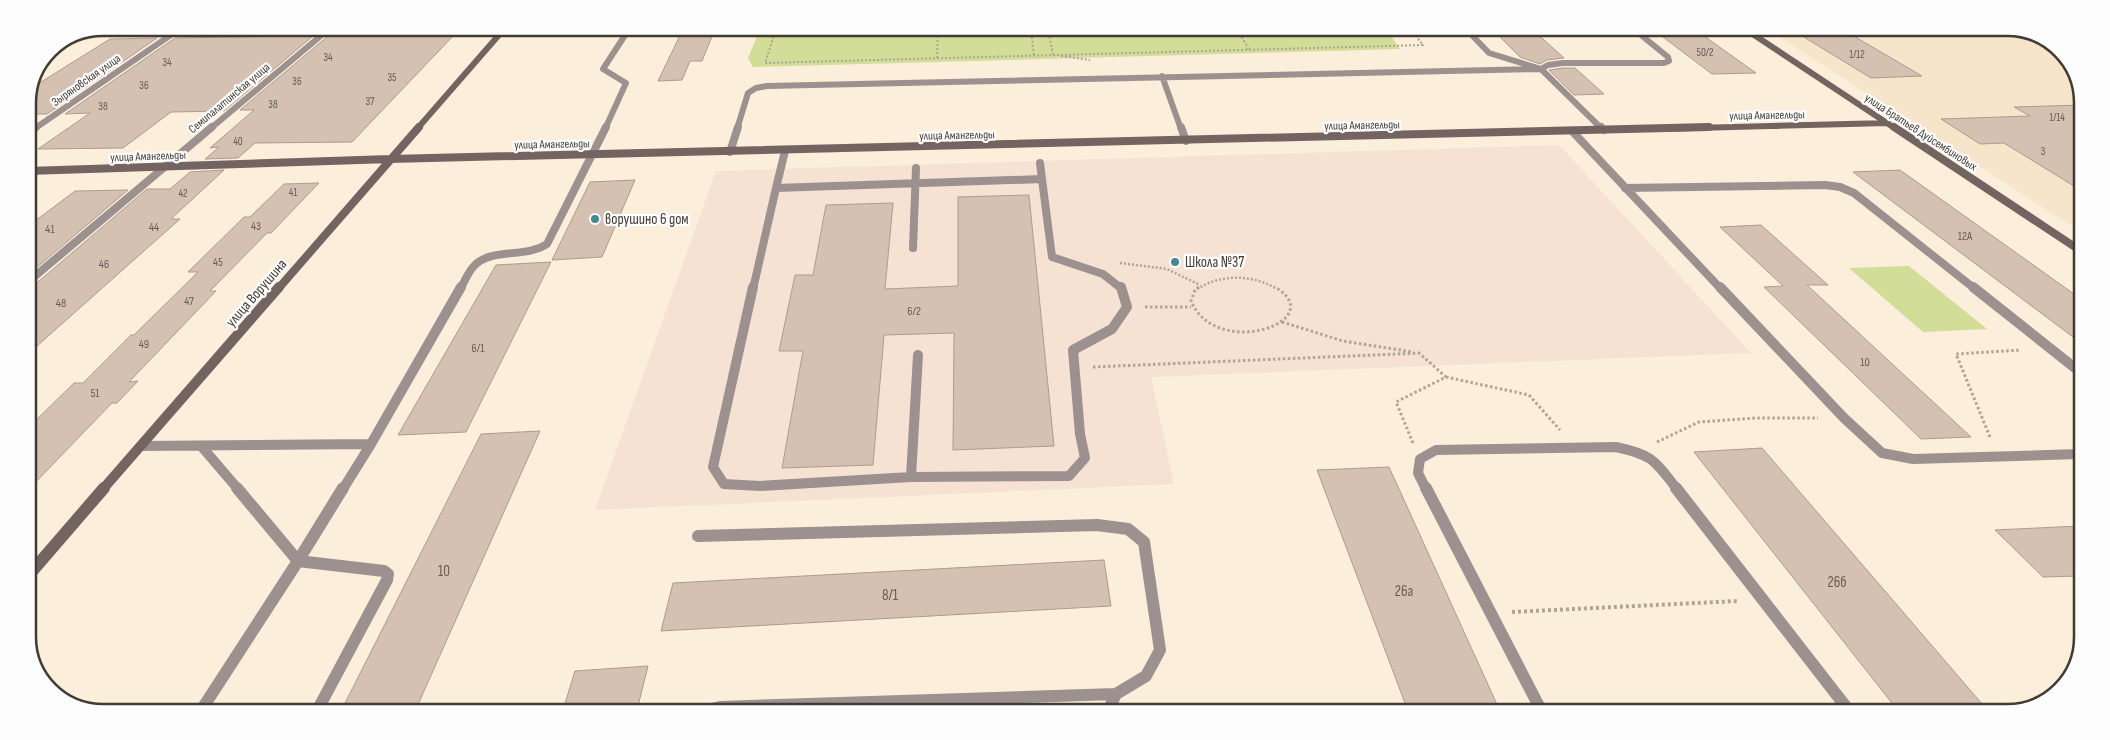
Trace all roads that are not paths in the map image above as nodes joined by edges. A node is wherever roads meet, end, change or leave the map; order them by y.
1 (169, 36) edge
2 (320, 36) edge
3 (498, 36) edge
4 (624, 36) edge
5 (1473, 36) edge
6 (1642, 36) edge
7 (1756, 36) edge
8 (1542, 69) junction
9 (1162, 76) junction
10 (1888, 123) junction
11 (36, 128) edge
12 (1604, 130) junction
13 (1572, 131) junction
14 (1186, 141) junction
15 (785, 150) junction
16 (730, 152) junction
17 (593, 154) junction
18 (390, 159) junction
19 (1040, 164) dead end
20 (164, 166) junction
21 (916, 168) dead end
22 (36, 171) edge
23 (1042, 179) junction
24 (916, 183) junction
25 (776, 188) junction
26 (1625, 188) junction
27 (2074, 246) edge
28 (913, 248) dead end
29 (36, 275) edge
30 (918, 355) dead end
31 (2074, 367) edge
32 (371, 444) junction
33 (140, 446) junction
34 (202, 447) junction
35 (2074, 454) edge
36 (911, 477) junction
37 (698, 536) dead end
38 (298, 561) junction
39 (36, 567) edge
40 (1116, 694) junction
41 (205, 704) edge
42 (321, 704) edge
43 (811, 704) edge
44 (1111, 704) edge
45 (1538, 704) edge
46 (1844, 704) edge

1 - 11 street, Зыряновская улица
2 - 20 street, Семипалатинская улица
3 - 18 street, улица Ворушина
4 - 17 street
5 - 8 street
6 - 8 street
7 - 10 street, улица Братьев Дуйсембиновых
8 - 9 street
8 - 12 street
9 - 14 street
9 - 16 street
10 - 12 street, улица Амангельды
10 - 27 street, улица Братьев Дуйсембиновых
12 - 13 street, улица Амангельды
13 - 14 street, улица Амангельды
13 - 26 street
14 - 15 street, улица Амангельды
15 - 16 street, улица Амангельды
15 - 25 street
16 - 17 street, улица Амангельды
17 - 18 street, улица Амангельды
17 - 32 street
18 - 20 street, улица Амангельды
18 - 33 street, улица Ворушина
19 - 23 street
20 - 22 street, улица Амангельды
20 - 29 street, Семипалатинская улица
21 - 24 street
23 - 24 street
23 - 36 street
24 - 25 street
24 - 28 street
25 - 36 street
26 - 31 street
26 - 35 street
30 - 36 street
32 - 34 street
32 - 38 street
33 - 34 street
33 - 39 street, улица Ворушина
34 - 38 street
37 - 40 street
38 - 41 street
38 - 42 street
40 - 43 street
40 - 44 street
45 - 46 street

